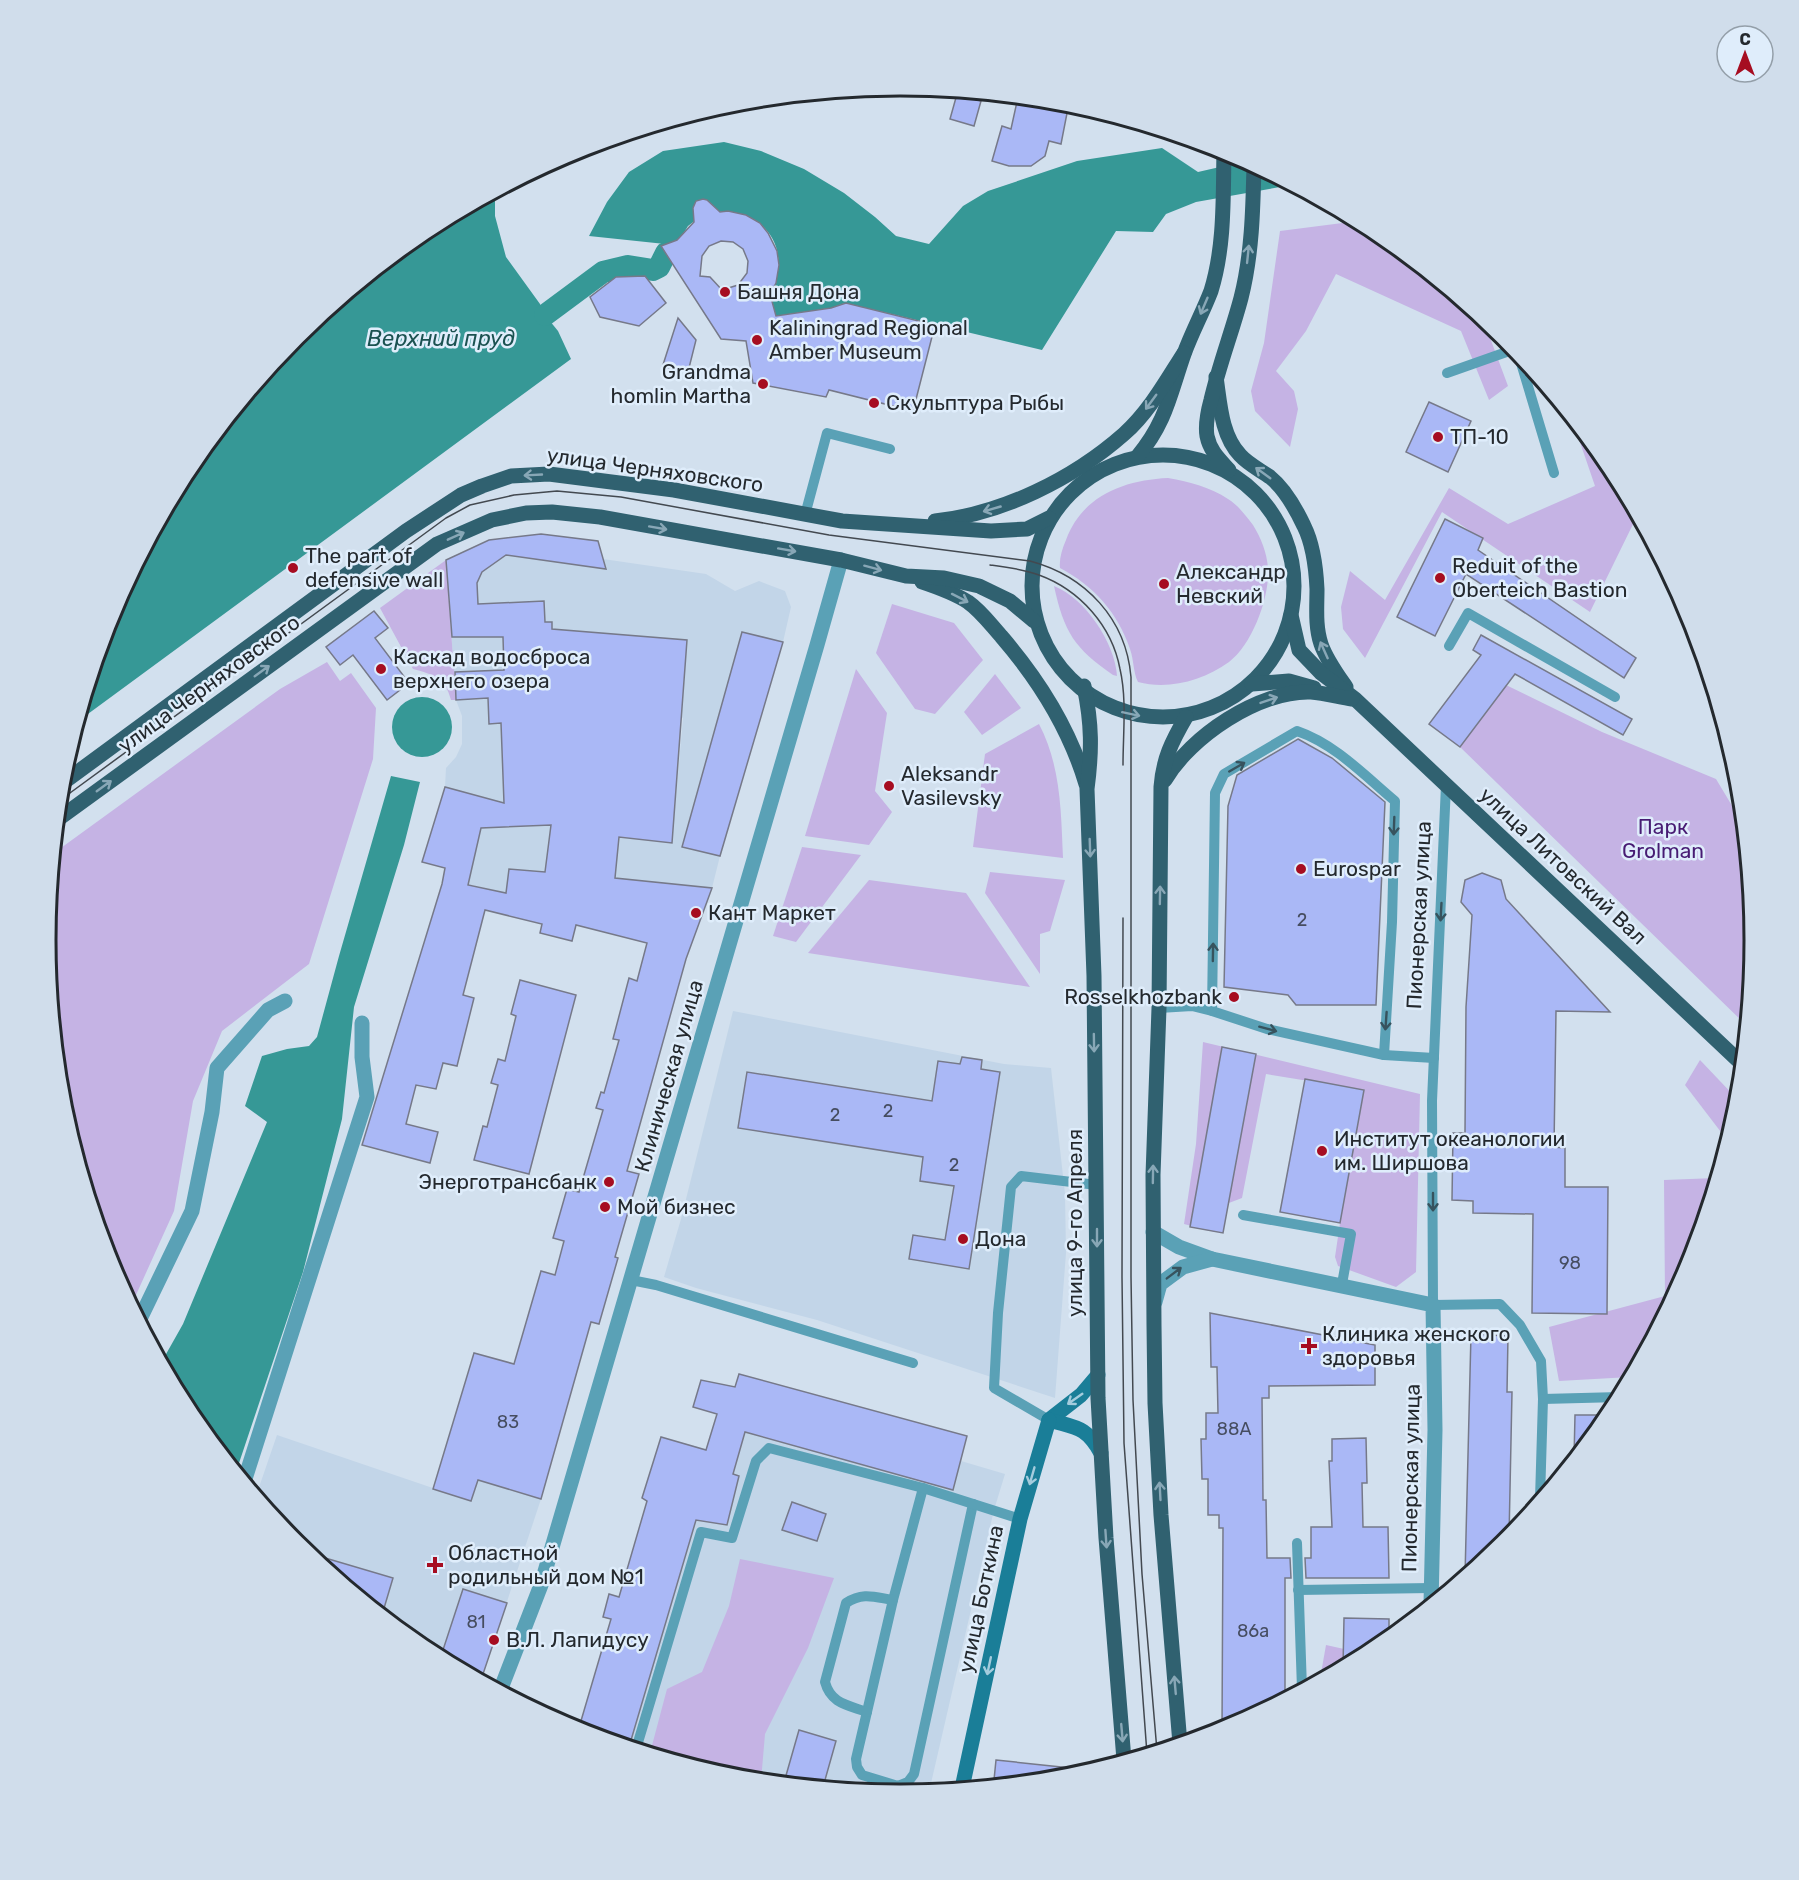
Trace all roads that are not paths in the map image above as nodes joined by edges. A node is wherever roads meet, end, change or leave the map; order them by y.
1 (1224, 161) edge
2 (1254, 174) edge
3 (1184, 353) junction
4 (1505, 353) edge
5 (1447, 373) dead end
6 (1524, 373) edge
7 (1216, 377) junction
8 (890, 449) dead end
9 (1137, 457) junction
10 (1554, 473) dead end
11 (1235, 476) junction
12 (805, 514) junction
13 (1049, 518) junction
14 (897, 525) junction
15 (839, 567) junction
16 (906, 576) junction
17 (1292, 615) junction
18 (1034, 621) junction
19 (1449, 646) dead end
20 (1252, 684) junction
21 (1084, 686) junction
22 (1615, 697) dead end
23 (1355, 699) junction
24 (1186, 717) junction
25 (72, 776) edge
26 (1446, 784) junction
27 (1161, 787) junction
28 (1087, 789) junction
29 (66, 814) edge
30 (285, 1001) dead end
31 (1159, 1008) junction
32 (1212, 1011) junction
33 (362, 1023) dead end
34 (1434, 1052) junction
35 (1383, 1055) junction
36 (1735, 1057) edge
37 (1097, 1185) junction
38 (1243, 1215) dead end
39 (1153, 1232) junction
40 (1212, 1259) junction
41 (631, 1280) junction
42 (1342, 1284) junction
43 (1433, 1305) junction
44 (1153, 1306) junction
45 (143, 1313) edge
46 (913, 1363) dead end
47 (1098, 1375) junction
48 (1608, 1397) edge
49 (1543, 1399) junction
50 (1049, 1420) junction
51 (1101, 1453) junction
52 (247, 1474) edge
53 (923, 1488) junction
54 (1540, 1488) edge
55 (973, 1504) junction
56 (1020, 1519) junction
57 (1297, 1543) dead end
58 (1431, 1588) junction
59 (1298, 1590) junction
60 (1431, 1595) edge
61 (893, 1600) junction
62 (1302, 1681) edge
63 (503, 1685) edge
64 (867, 1712) junction
65 (1179, 1736) edge
66 (638, 1742) edge
67 (1124, 1753) edge
68 (963, 1781) edge
69 (889, 1784) edge
70 (903, 1784) edge

1 -> 3 main road
7 -> 2 main road
3 - 9 main road
3 -> 14 main road
4 - 5 lane
6 - 10 lane
7 - 11 main road
23 -> 7 main road
8 - 12 lane
9 - 11 main road
9 - 13 main road
11 - 17 main road
12 - 14 main road, улица Черняховского
12 -> 25 main road, улица Черняховского
13 - 14 main road, улица Черняховского
13 - 18 main road
15 -> 16 main road, улица Черняховского
29 -> 15 main road, улица Черняховского
15 - 41 street, Клиническая улица
16 - 18 main road, улица Черняховского
16 -> 28 main road
17 - 20 main road
17 - 23 main road, улица Литовский Вал
18 - 21 main road
19 - 22 lane
20 - 23 main road, улица Литовский Вал
20 - 24 main road
21 -> 24 main road
21 - 28 main road, улица 9-го Апреля
23 - 26 main road, улица Литовский Вал
27 -> 23 main road
24 - 27 main road
26 -> 34 lane, Пионерская улица
26 - 36 main road, улица Литовский Вал
31 -> 27 main road
28 -> 37 main road, улица 9-го Апреля
30 - 45 street
31 - 32 lane
39 -> 31 main road
32 -> 35 lane
32 -> 35 lane
33 - 52 street
34 - 35 lane
34 -> 43 lane, Пионерская улица
37 -> 47 main road, улица 9-го Апреля
37 - 50 lane
38 - 42 lane
39 - 40 street
39 - 44 main road
40 - 42 street
44 -> 40 street
41 - 46 lane
41 - 63 street, Клиническая улица
42 - 43 street
43 - 49 lane
43 - 58 street, Пионерская улица
65 -> 44 main road
47 -> 50 street
47 - 51 main road, улица 9-го Апреля
48 - 49 lane
49 - 54 lane
50 - 51 street
50 -> 56 street, улица Боткина
51 -> 67 main road, улица 9-го Апреля
53 - 55 lane
53 - 61 lane
53 - 66 lane
55 - 56 lane
55 - 70 lane
56 -> 68 street, улица Боткина
57 - 59 lane
58 - 59 lane
58 - 60 street, Пионерская улица
59 - 62 lane
61 - 64 lane
61 - 64 lane
64 - 69 lane

